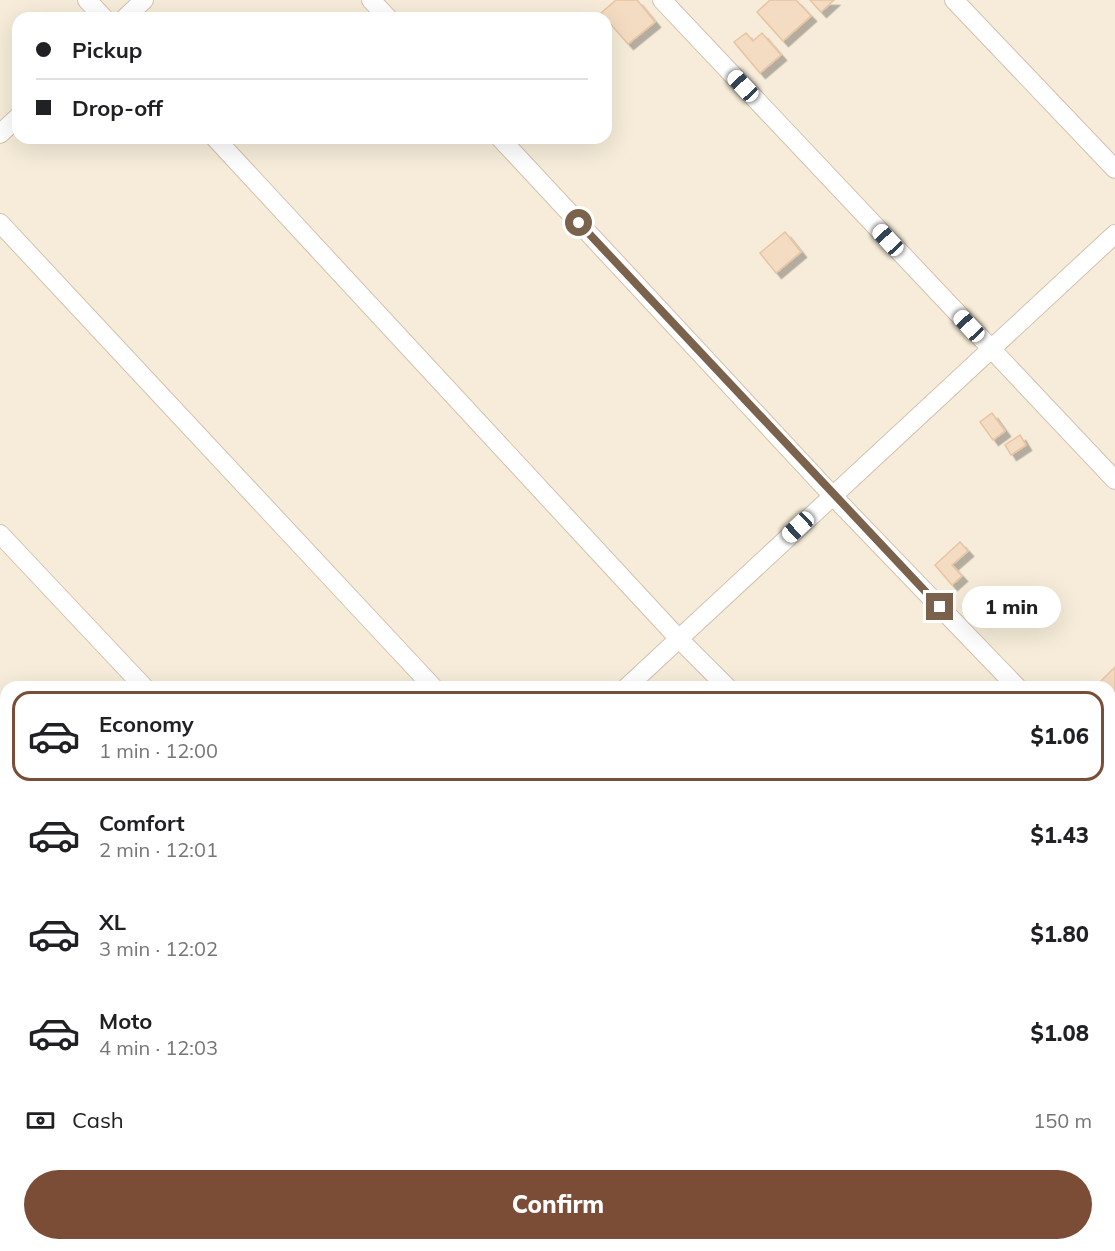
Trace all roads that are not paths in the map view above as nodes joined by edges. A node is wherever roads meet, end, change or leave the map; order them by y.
1 (87, 0) edge
2 (144, 0) edge
3 (371, 0) edge
4 (662, 0) edge
5 (954, 0) edge
6 (98, 12) edge
7 (131, 12) edge
8 (382, 12) edge
9 (12, 123) edge
10 (0, 134) edge
11 (221, 144) edge
12 (506, 144) edge
13 (1115, 169) edge
14 (0, 223) edge
15 (1115, 234) edge
16 (990, 350) junction
17 (1115, 480) edge
18 (832, 495) junction
19 (0, 534) edge
20 (679, 639) junction
21 (138, 681) edge
22 (427, 681) edge
23 (634, 681) edge
24 (721, 681) edge
25 (1011, 681) edge

1 - 6 street
2 - 7 street
3 - 8 street
4 - 16 street
5 - 13 street
9 - 10 street
11 - 20 street
12 - 18 street
14 - 22 street
15 - 16 street
16 - 17 street
16 - 18 street
18 - 20 street
18 - 25 street
19 - 21 street
20 - 23 street
20 - 24 street

